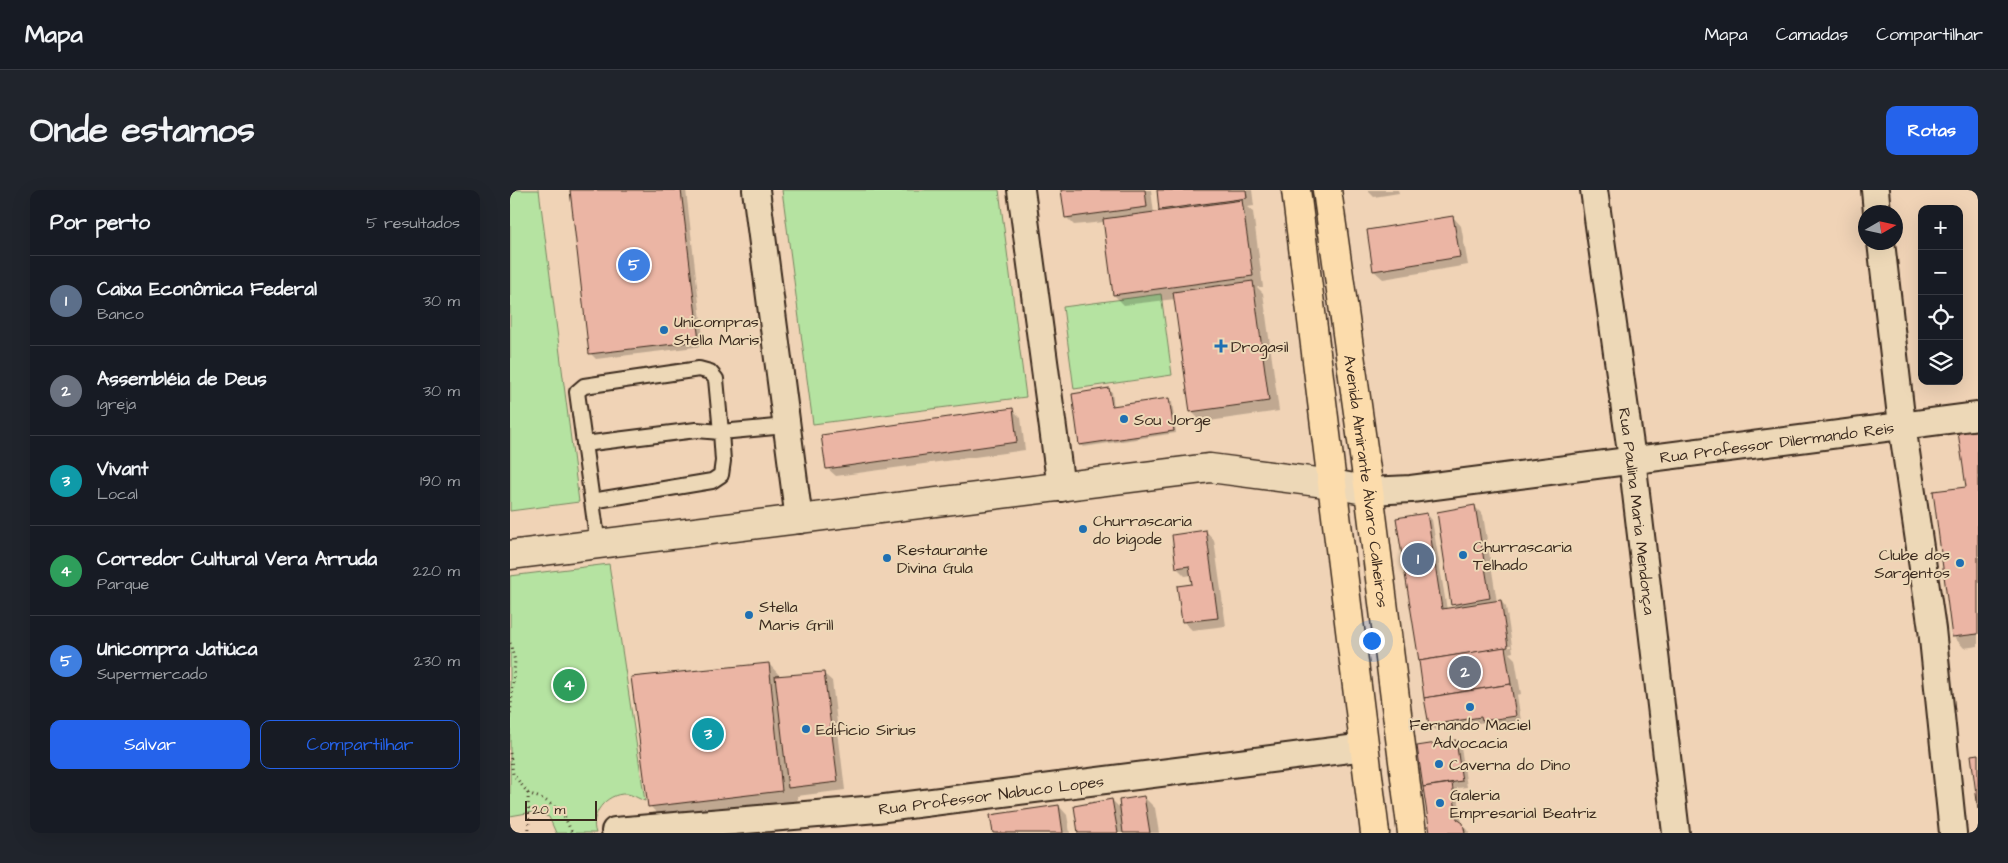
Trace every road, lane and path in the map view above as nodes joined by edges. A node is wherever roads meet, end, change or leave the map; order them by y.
1 (756, 190) edge
2 (1021, 190) edge
3 (1296, 190) edge
4 (1327, 190) edge
5 (1594, 190) edge
6 (1875, 190) edge
7 (1876, 205) edge
8 (1882, 250) edge
9 (1978, 416) edge
10 (1902, 425) junction
11 (786, 426) junction
12 (721, 432) junction
13 (584, 444) junction
14 (1632, 459) junction
15 (1333, 484) junction
16 (1061, 488) junction
17 (1368, 490) junction
18 (592, 500) junction
19 (799, 520) junction
20 (598, 545) junction
21 (510, 556) edge
22 (510, 644) edge
23 (510, 717) edge
24 (1364, 747) junction
25 (510, 753) edge
26 (528, 793) junction
27 (615, 831) dead end
28 (529, 833) edge
29 (572, 833) edge
30 (1375, 833) edge
31 (1412, 833) edge
32 (1676, 833) edge
33 (1953, 833) edge

1 - 11 street
2 - 16 street
3 - 15 main road, Avenida Almirante Álvaro Calheiros
4 - 17 main road, Avenida Almirante Álvaro Calheiros
5 - 14 street, Rua Paulina Maria Mendonça
6 - 7 street
8 - 10 street
9 - 10 street, Rua Professor Dilermando Reis
10 - 14 street, Rua Professor Dilermando Reis
10 - 33 street
11 - 12 lane
11 - 19 street
12 - 13 lane
12 - 13 lane
12 - 18 lane
13 - 18 lane
14 - 17 street, Rua Professor Dilermando Reis
14 - 32 street, Rua Paulina Maria Mendonça
15 - 16 street
15 - 17 street
15 - 24 main road, Avenida Almirante Álvaro Calheiros
16 - 19 street
17 - 31 main road, Avenida Almirante Álvaro Calheiros
18 - 20 lane
19 - 20 street
20 - 21 street
22 - 23 path
24 - 27 street, Rua Professor Nabuco Lopes
24 - 30 main road, Avenida Almirante Álvaro Calheiros
25 - 26 path
26 - 28 path
26 - 29 path

